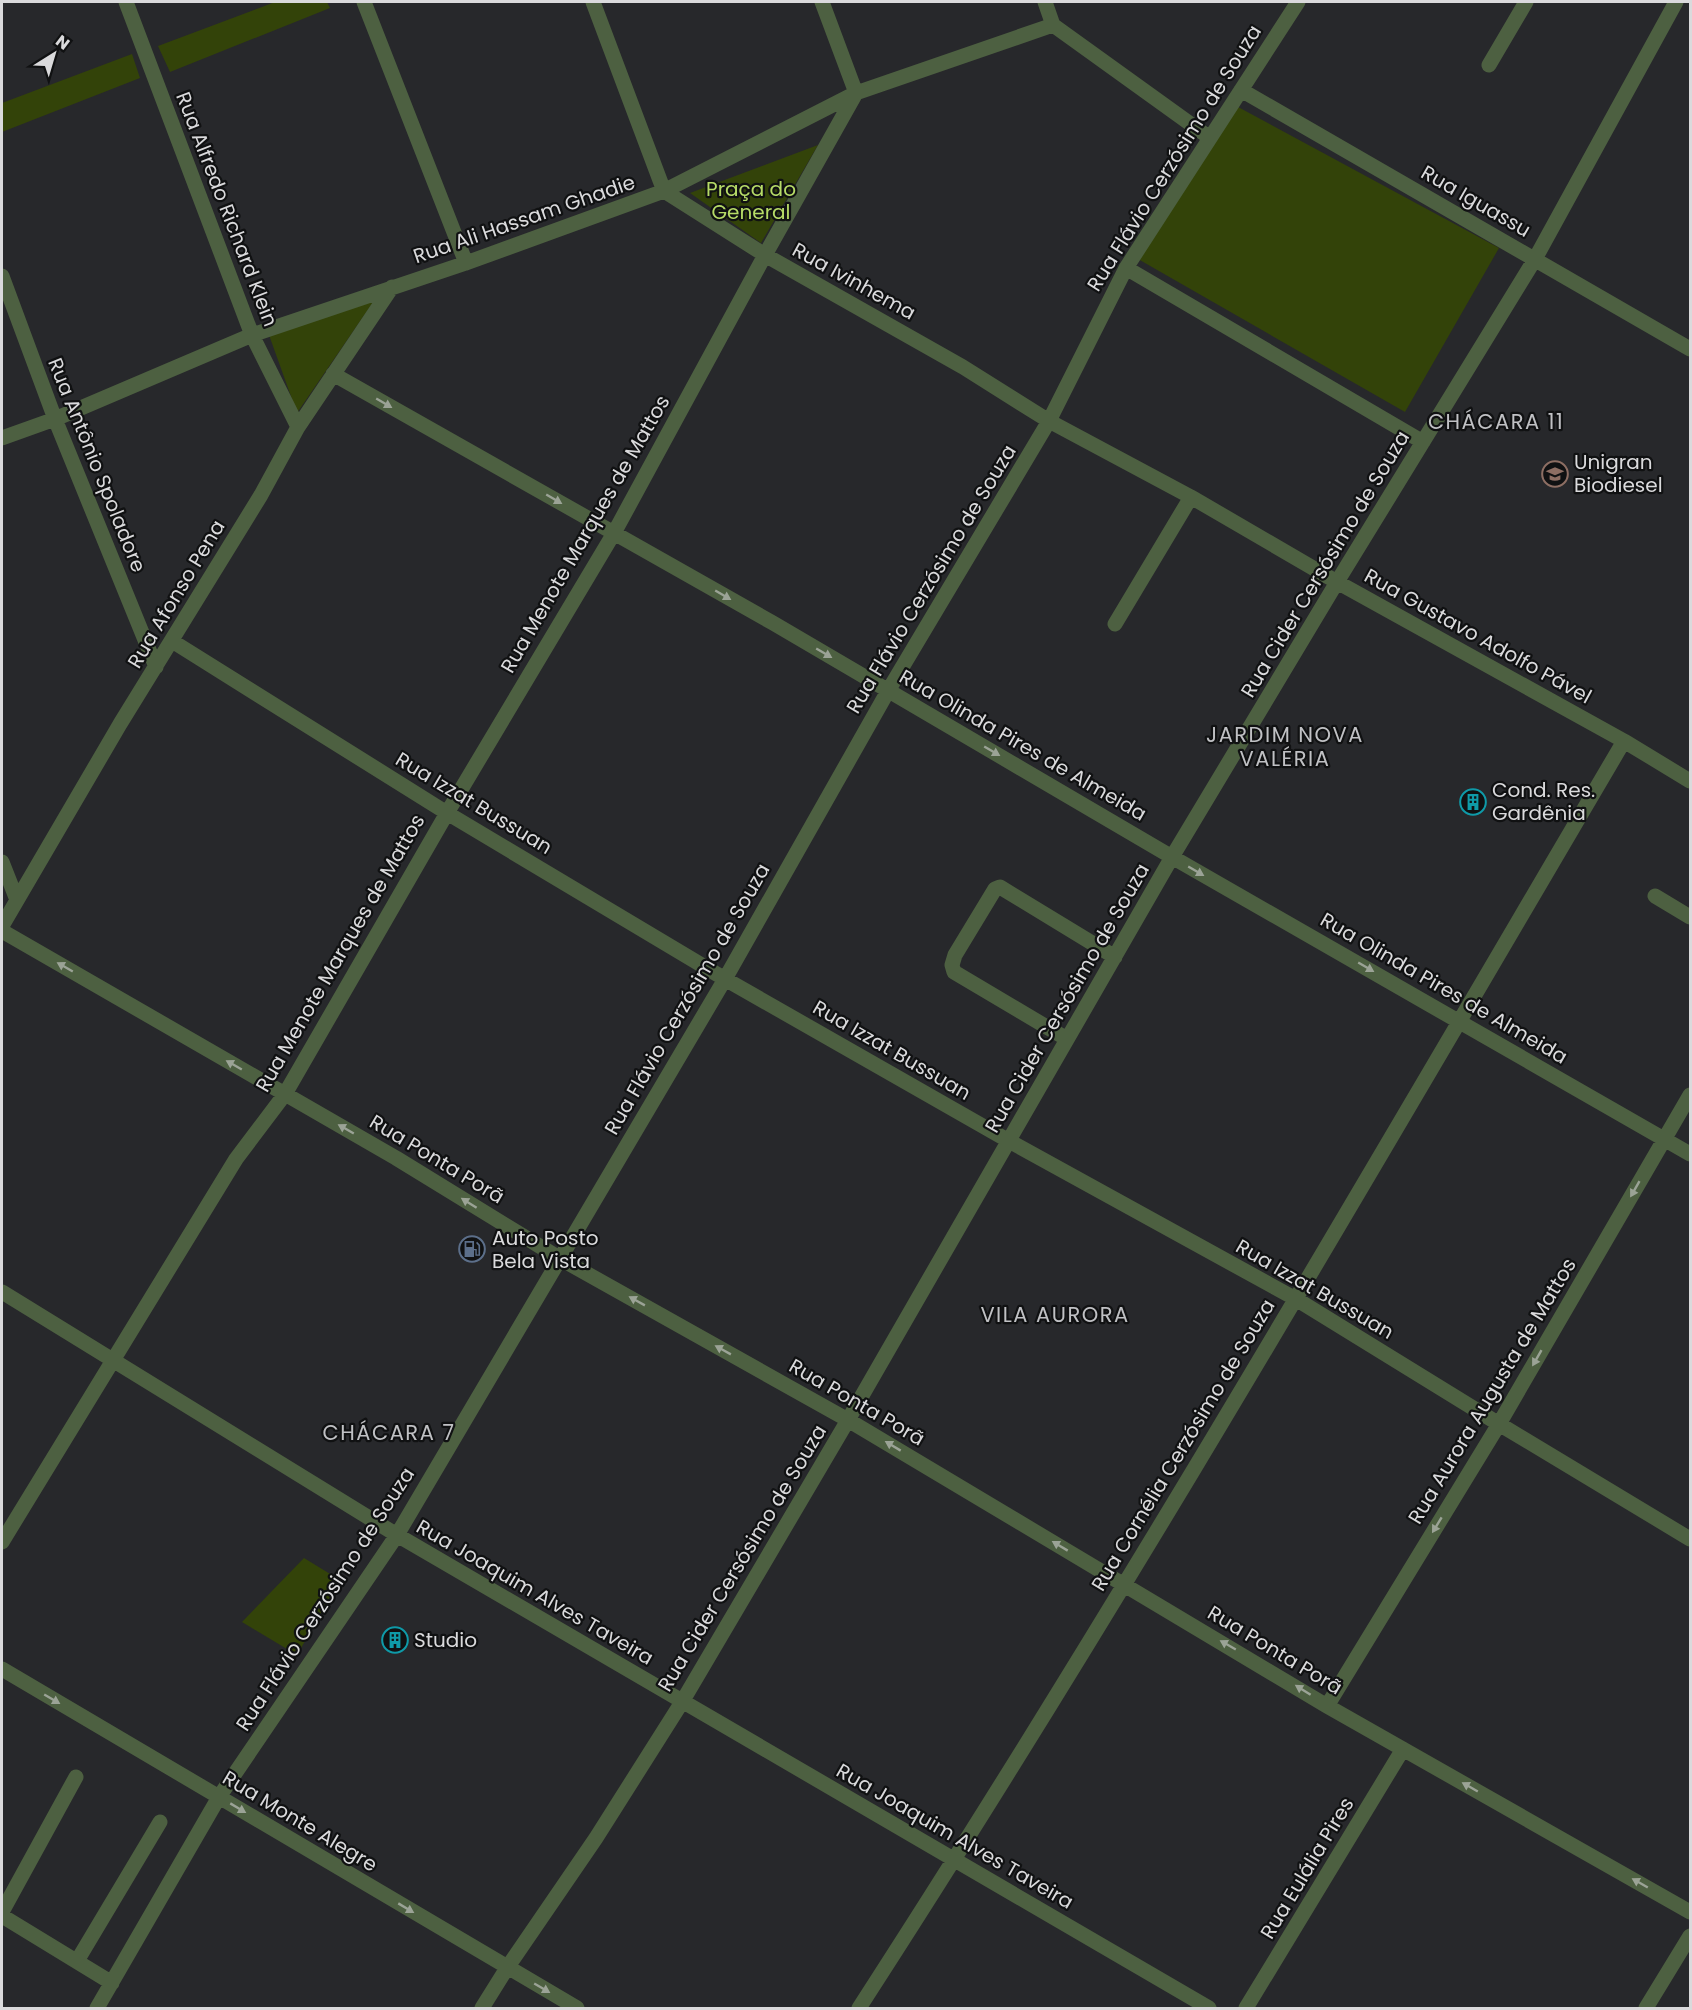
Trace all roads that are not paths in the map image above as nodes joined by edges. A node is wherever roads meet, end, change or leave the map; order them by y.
1 (126, 2) edge
2 (364, 2) edge
3 (593, 2) edge
4 (822, 2) edge
5 (1045, 2) edge
6 (1526, 2) edge
7 (1676, 2) edge
8 (1291, 5) edge
9 (1053, 25) junction
10 (1489, 64) dead end
11 (1241, 90) junction
12 (856, 93) junction
13 (1210, 138) junction
14 (664, 191) junction
15 (765, 255) junction
16 (1535, 259) junction
17 (466, 263) junction
18 (1126, 268) junction
19 (2, 276) edge
20 (392, 287) junction
21 (252, 335) junction
22 (1690, 349) edge
23 (963, 367) joint
24 (333, 374) junction
25 (55, 418) junction
26 (1049, 421) junction
27 (298, 427) junction
28 (2, 438) edge
29 (1423, 442) junction
30 (1191, 496) junction
31 (614, 533) junction
32 (1337, 582) junction
33 (1115, 624) dead end
34 (172, 641) junction
35 (156, 668) junction
36 (888, 691) junction
37 (1624, 741) junction
38 (1690, 781) edge
39 (447, 813) junction
40 (1173, 857) junction
41 (2, 862) edge
42 (1655, 896) dead end
43 (17, 900) junction
44 (1690, 917) edge
45 (2, 926) edge
46 (2, 931) edge
47 (1115, 957) junction
48 (725, 980) junction
49 (1460, 1021) junction
50 (1067, 1039) junction
51 (285, 1094) junction
52 (1690, 1095) edge
53 (1664, 1138) junction
54 (1009, 1141) junction
55 (1690, 1154) edge
56 (559, 1258) junction
57 (2, 1293) edge
58 (1296, 1299) junction
59 (111, 1360) junction
60 (848, 1420) junction
61 (1499, 1424) junction
62 (397, 1535) junction
63 (1690, 1539) edge
64 (2, 1542) edge
65 (1123, 1584) junction
66 (2, 1669) edge
67 (682, 1702) junction
68 (1327, 1706) junction
69 (1403, 1749) junction
70 (76, 1777) dead end
71 (219, 1797) junction
72 (160, 1822) dead end
73 (955, 1860) junction
74 (1690, 1912) edge
75 (2, 1914) edge
76 (1690, 1936) edge
77 (76, 1961) junction
78 (507, 1968) junction
79 (112, 1983) junction
80 (97, 2008) edge
81 (482, 2008) edge
82 (576, 2008) edge
83 (859, 2008) edge
84 (1209, 2008) edge
85 (1246, 2008) edge
86 (1646, 2008) edge

1 - 21 street, Rua Alfredo Richard Klein
2 - 17 street
3 - 14 street
4 - 12 street
5 - 9 street
6 - 10 street
7 - 16 street, Rua Cider Cersósimo de Souza
8 - 11 street, Rua Flávio Cerzósimo de Souza
9 - 12 street, Rua Ali Hassam Ghadie
9 - 13 street
11 - 13 street, Rua Flávio Cerzósimo de Souza
11 - 16 street, Rua Iguassu
12 - 14 street, Rua Ali Hassam Ghadie
12 - 15 street, Rua Menote Marques de Mattos
13 - 18 street, Rua Flávio Cerzósimo de Souza
14 - 15 street, Rua Ivinhema
14 - 17 street, Rua Ali Hassam Ghadie
15 - 23 street, Rua Ivinhema
15 - 31 street, Rua Menote Marques de Mattos
16 - 22 street, Rua Iguassu
16 - 29 street, Rua Cider Cersósimo de Souza
17 - 20 street, Rua Ali Hassam Ghadie
18 - 26 street, Rua Flávio Cerzósimo de Souza
18 - 29 street
19 - 25 street, Rua Antônio Spoladore
20 - 21 street, Rua Ali Hassam Ghadie
20 - 24 street, Rua Afonso Pena
21 - 25 street, Rua Ali Hassam Ghadie
21 - 27 street, Rua Alfredo Richard Klein
23 - 26 street, Rua Gustavo Adolfo Pável
24 - 27 street, Rua Afonso Pena
24 -> 31 street, Rua Olinda Pires de Almeida
25 - 28 street, Rua Ali Hassam Ghadie
25 - 35 street, Rua Antônio Spoladore
26 - 30 street, Rua Gustavo Adolfo Pável
26 - 36 street, Rua Flávio Cerzósimo de Souza
27 - 34 street, Rua Afonso Pena
29 - 32 street, Rua Cider Cersósimo de Souza
30 - 32 street, Rua Gustavo Adolfo Pável
30 - 33 street
31 -> 36 street, Rua Olinda Pires de Almeida
31 - 39 street, Rua Menote Marques de Mattos
32 - 37 street, Rua Gustavo Adolfo Pável
32 - 40 street, Rua Cider Cersósimo de Souza
34 - 35 street, Rua Afonso Pena
34 - 39 street, Rua Izzat Bussuan
35 - 43 street, Rua Afonso Pena
36 -> 40 street, Rua Olinda Pires de Almeida
36 - 48 street, Rua Flávio Cerzósimo de Souza
37 - 38 street, Rua Gustavo Adolfo Pável
37 - 49 street, Rua Cornélia Cerzósimo de Souza
39 - 48 street, Rua Izzat Bussuan
39 - 51 street, Rua Menote Marques de Mattos
40 - 47 street, Rua Cider Cersósimo de Souza
40 -> 49 street, Rua Olinda Pires de Almeida
41 - 43 street
42 - 44 street
43 - 45 street, Rua Afonso Pena
51 -> 46 street, Rua Ponta Porã
47 - 50 street, Rua Cider Cersósimo de Souza
47 - 50 street
48 - 54 street, Rua Izzat Bussuan
48 - 56 street, Rua Flávio Cerzósimo de Souza
49 - 53 street, Rua Olinda Pires de Almeida
49 - 58 street, Rua Cornélia Cerzósimo de Souza
50 - 54 street, Rua Cider Cersósimo de Souza
56 -> 51 street, Rua Ponta Porã
51 - 59 street, Rua Menote Marques de Mattos
52 - 53 street, Rua Aurora Augusta de Mattos
53 - 55 street, Rua Olinda Pires de Almeida
53 -> 61 street, Rua Aurora Augusta de Mattos
54 - 58 street, Rua Izzat Bussuan
54 - 60 street, Rua Cider Cersósimo de Souza
60 -> 56 street, Rua Ponta Porã
56 - 62 street, Rua Flávio Cerzósimo de Souza
57 - 59 street, Rua Joaquim Alves Taveira
58 - 61 street, Rua Izzat Bussuan
58 - 65 street, Rua Cornélia Cerzósimo de Souza
59 - 62 street, Rua Joaquim Alves Taveira
59 - 64 street, Rua Menote Marques de Mattos
65 -> 60 street, Rua Ponta Porã
60 - 67 street, Rua Cider Cersósimo de Souza
61 - 63 street, Rua Izzat Bussuan
61 -> 68 street, Rua Aurora Augusta de Mattos
62 - 67 street, Rua Joaquim Alves Taveira
62 - 71 street, Rua Flávio Cerzósimo de Souza
68 -> 65 street, Rua Ponta Porã
65 - 73 street, Rua Cornélia Cerzósimo de Souza
66 -> 71 street, Rua Monte Alegre
67 - 73 street, Rua Joaquim Alves Taveira
67 - 78 street, Rua Cider Cersósimo de Souza
68 - 69 street, Rua Ponta Porã
74 -> 69 street, Rua Ponta Porã
69 - 85 street, Rua Eulália Pires
70 - 75 street
71 -> 78 street, Rua Monte Alegre
71 - 79 street, Rua Flávio Cerzósimo de Souza
72 - 77 street
73 - 83 street, Rua Cornélia Cerzósimo de Souza
73 - 84 street, Rua Joaquim Alves Taveira
75 - 77 street
76 - 86 street
77 - 79 street
78 - 81 street, Rua Cider Cersósimo de Souza
78 -> 82 street, Rua Monte Alegre
79 - 80 street, Rua Flávio Cerzósimo de Souza

